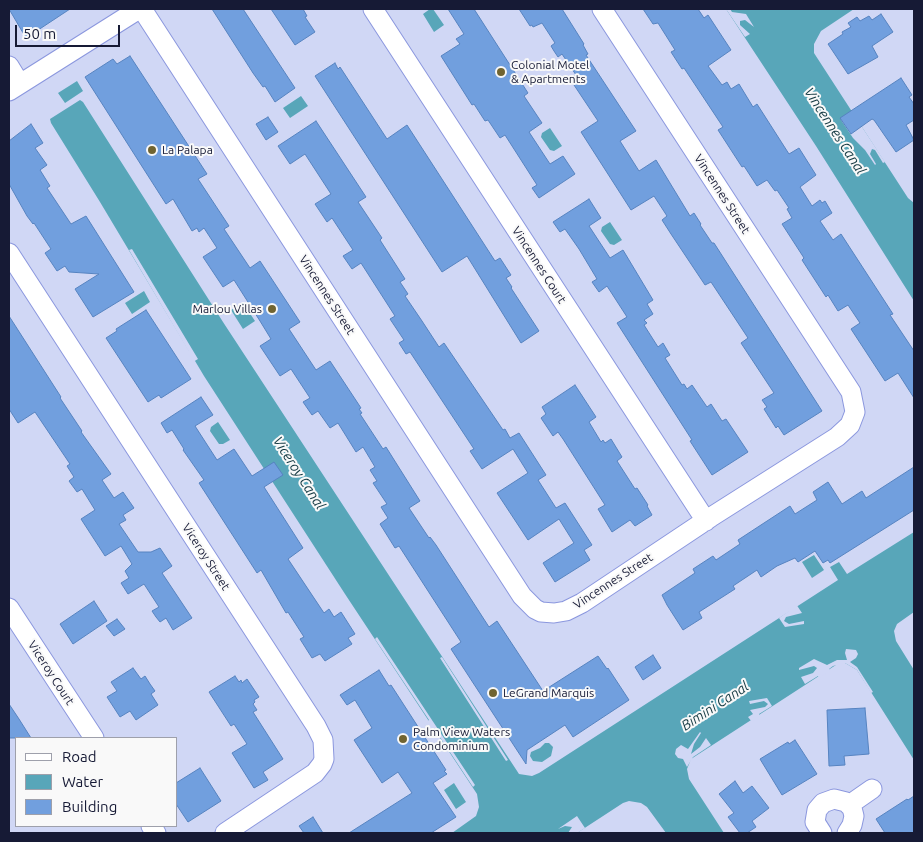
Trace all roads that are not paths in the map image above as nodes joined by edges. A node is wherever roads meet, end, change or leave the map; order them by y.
1 (141, 9) edge
2 (373, 9) edge
3 (602, 9) edge
4 (9, 66) edge
5 (14, 88) edge
6 (9, 253) edge
7 (706, 521) junction
8 (9, 608) edge
9 (93, 737) edge
10 (872, 790) dead end
11 (849, 805) junction
12 (816, 831) edge
13 (224, 833) edge
14 (848, 833) edge

1 - 5 street
1 - 7 street, Vincennes Street
2 - 7 street, Vincennes Court
3 - 7 street, Vincennes Street
4 - 5 street
6 - 13 street, Viceroy Street
8 - 9 street, Viceroy Court
10 - 11 street
11 - 12 street
11 - 14 street

